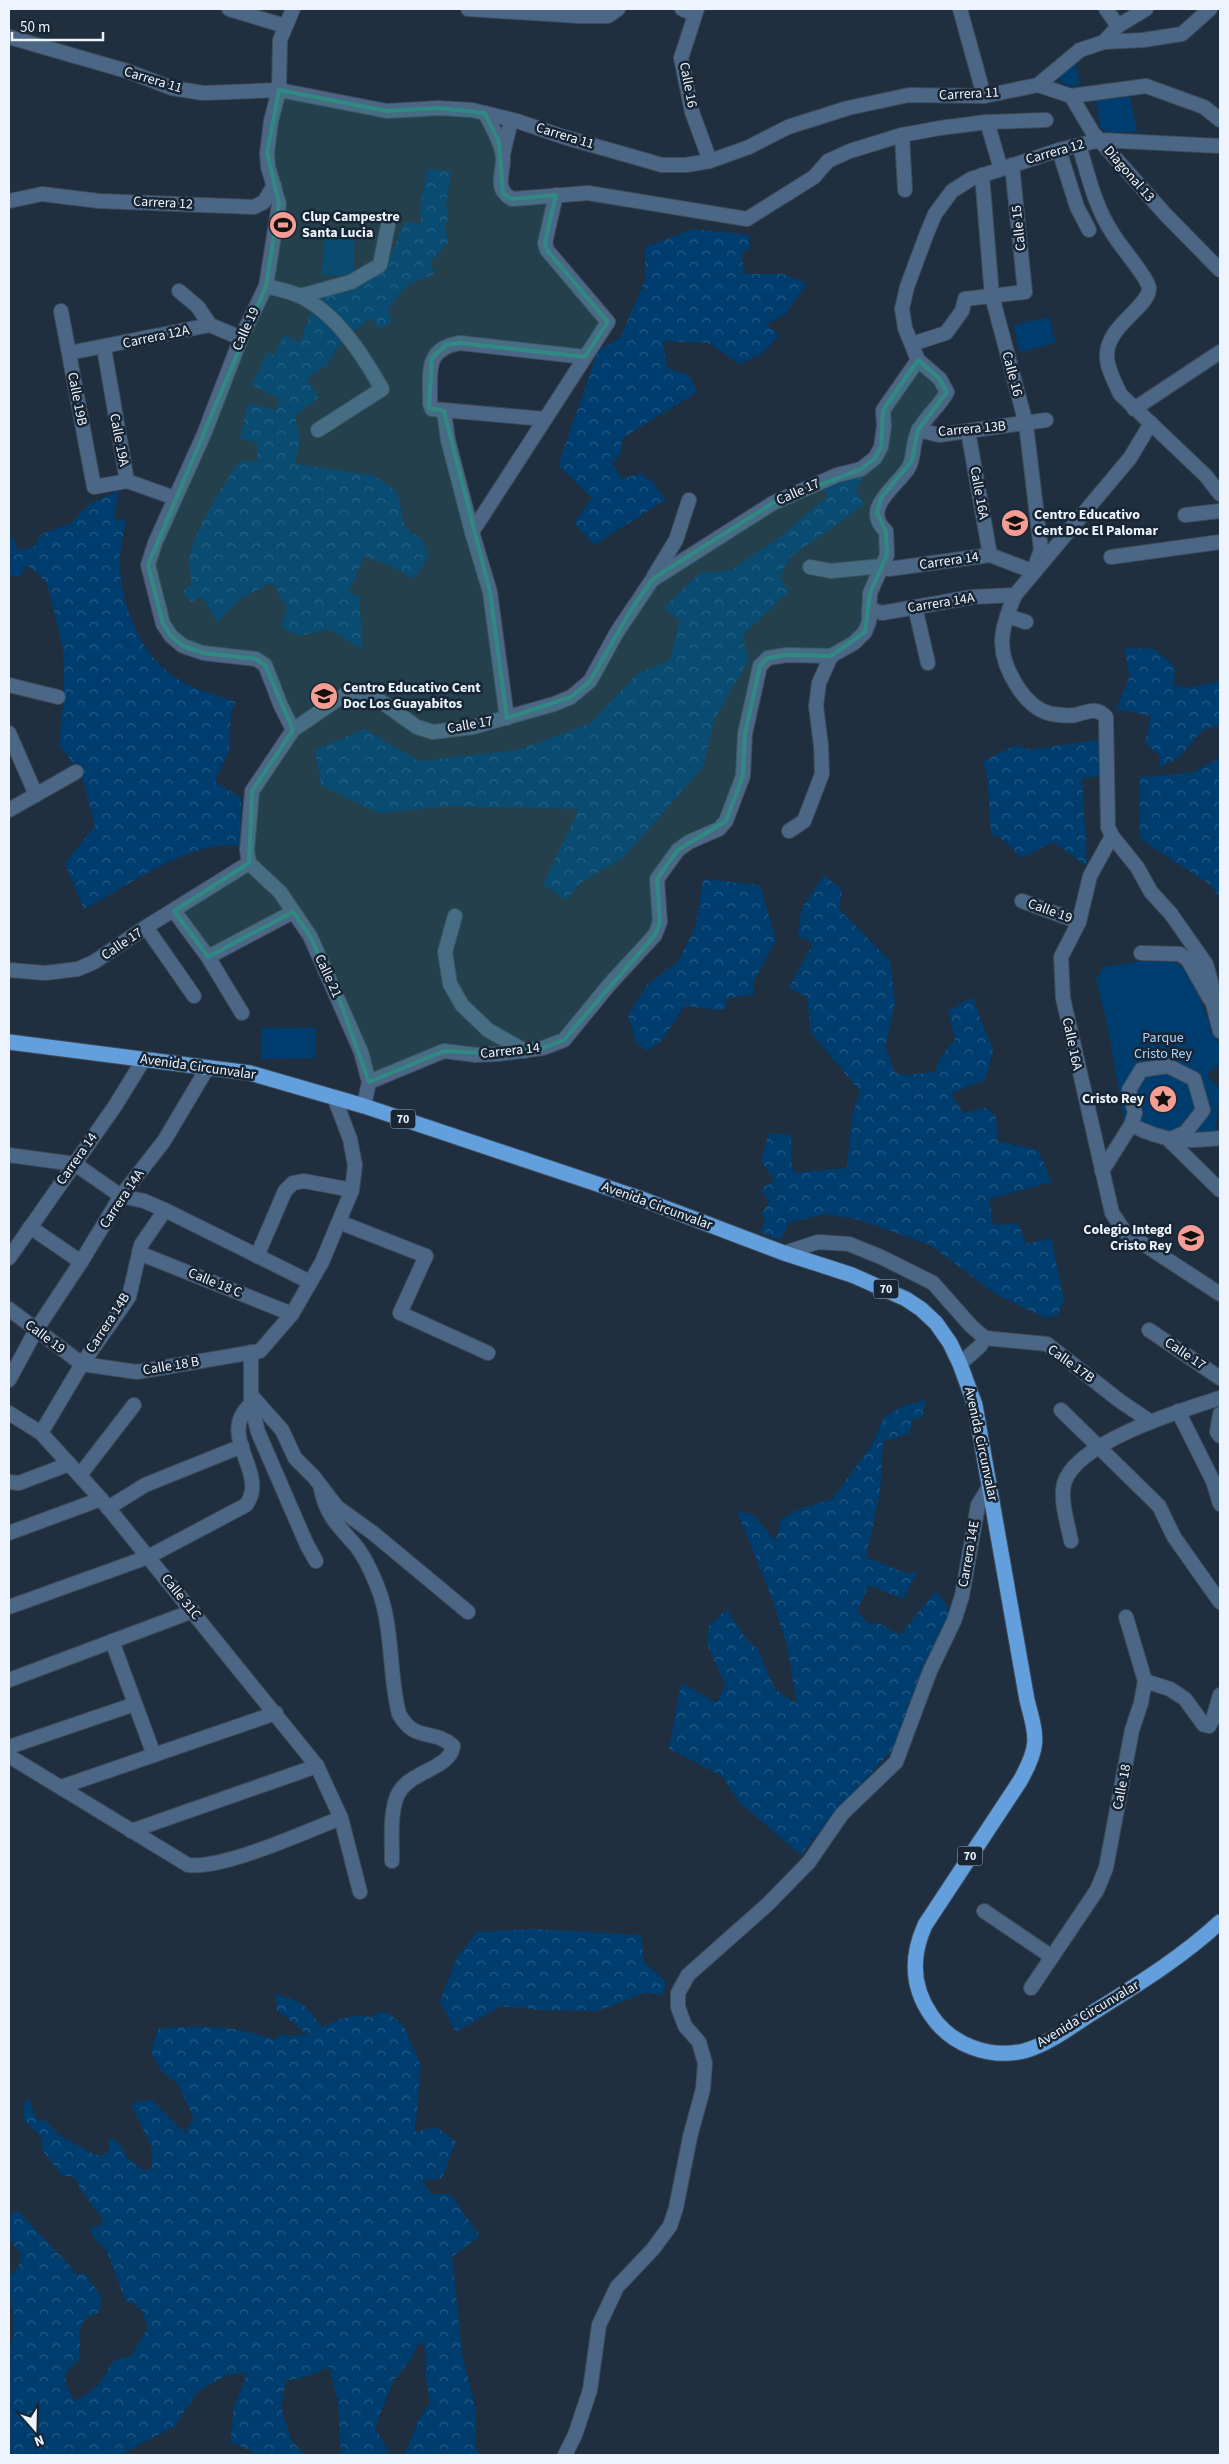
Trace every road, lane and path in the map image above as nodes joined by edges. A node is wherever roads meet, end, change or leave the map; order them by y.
1 (229, 9) edge
2 (293, 9) edge
3 (468, 9) edge
4 (618, 9) edge
5 (960, 9) edge
6 (1106, 9) edge
7 (1146, 9) edge
8 (1210, 9) edge
9 (691, 10) edge
10 (285, 26) junction
11 (1118, 26) junction
12 (10, 40) edge
13 (1104, 42) junction
14 (1038, 85) junction
15 (279, 90) junction
16 (984, 96) junction
17 (1071, 96) junction
18 (485, 113) junction
19 (1046, 120) dead end
20 (1220, 120) edge
21 (987, 122) junction
22 (509, 129) dead end
23 (902, 135) junction
24 (1100, 140) junction
25 (1079, 145) junction
26 (1220, 146) edge
27 (1059, 150) junction
28 (503, 157) junction
29 (710, 161) junction
30 (1006, 167) junction
31 (982, 175) junction
32 (274, 185) junction
33 (905, 190) dead end
34 (556, 195) junction
35 (9, 201) edge
36 (388, 225) dead end
37 (1089, 230) dead end
38 (1220, 270) edge
39 (266, 286) junction
40 (179, 291) dead end
41 (300, 296) junction
42 (992, 296) junction
43 (61, 311) dead end
44 (210, 325) junction
45 (241, 338) junction
46 (912, 344) junction
47 (104, 348) junction
48 (1220, 352) edge
49 (69, 353) junction
50 (586, 356) junction
51 (918, 360) junction
52 (1134, 409) junction
53 (444, 411) junction
54 (545, 419) junction
55 (1046, 420) dead end
56 (1151, 423) junction
57 (1026, 424) junction
58 (318, 430) dead end
59 (918, 430) junction
60 (968, 431) junction
61 (127, 481) junction
62 (1220, 494) edge
63 (175, 498) junction
64 (689, 500) dead end
65 (1220, 511) edge
66 (1185, 515) dead end
67 (472, 532) junction
68 (1220, 542) edge
69 (990, 555) junction
70 (1112, 557) dead end
71 (882, 566) junction
72 (810, 567) dead end
73 (1032, 571) junction
74 (652, 580) junction
75 (1015, 595) junction
76 (915, 607) junction
77 (869, 609) junction
78 (1007, 616) junction
79 (1026, 622) dead end
80 (831, 656) junction
81 (928, 663) dead end
82 (9, 685) edge
83 (58, 697) dead end
84 (507, 718) junction
85 (293, 730) junction
86 (9, 734) edge
87 (76, 772) dead end
88 (36, 794) junction
89 (9, 810) edge
90 (789, 831) dead end
91 (1112, 836) junction
92 (249, 863) junction
93 (1022, 901) dead end
94 (174, 911) junction
95 (293, 912) junction
96 (455, 916) dead end
97 (1079, 922) junction
98 (146, 927) junction
99 (1141, 954) dead end
100 (208, 957) junction
101 (9, 970) edge
102 (194, 996) dead end
103 (1213, 1004) junction
104 (242, 1013) dead end
105 (1220, 1031) edge
106 (9, 1042) edge
107 (525, 1051) junction
108 (144, 1059) junction
109 (208, 1067) junction
110 (369, 1082) junction
111 (334, 1097) junction
112 (364, 1106) junction
113 (1132, 1126) junction
114 (1220, 1138) edge
115 (1169, 1140) junction
116 (9, 1155) edge
117 (75, 1164) junction
118 (1102, 1171) junction
119 (352, 1190) junction
120 (1220, 1190) edge
121 (121, 1196) junction
122 (165, 1210) junction
123 (339, 1222) junction
124 (30, 1227) junction
125 (784, 1252) junction
126 (139, 1253) junction
127 (257, 1256) junction
128 (9, 1258) edge
129 (81, 1262) junction
130 (310, 1282) junction
131 (1220, 1294) edge
132 (9, 1309) edge
133 (292, 1314) junction
134 (36, 1330) junction
135 (1149, 1330) dead end
136 (985, 1338) junction
137 (255, 1352) junction
138 (488, 1353) dead end
139 (82, 1364) junction
140 (960, 1364) junction
141 (1220, 1378) edge
142 (9, 1380) edge
143 (1220, 1398) edge
144 (251, 1400) junction
145 (134, 1405) dead end
146 (1061, 1410) dead end
147 (1178, 1411) junction
148 (9, 1413) edge
149 (1220, 1414) edge
150 (1151, 1422) junction
151 (41, 1432) junction
152 (1219, 1434) edge
153 (242, 1446) junction
154 (1098, 1446) junction
155 (69, 1464) junction
156 (80, 1475) junction
157 (9, 1482) edge
158 (990, 1486) junction
159 (321, 1489) junction
160 (104, 1503) junction
161 (1220, 1504) edge
162 (9, 1533) edge
163 (1072, 1541) dead end
164 (148, 1557) junction
165 (316, 1561) dead end
166 (1220, 1602) edge
167 (9, 1607) edge
168 (193, 1611) junction
169 (468, 1612) dead end
170 (1126, 1617) dead end
171 (112, 1641) junction
172 (9, 1680) edge
173 (1145, 1681) junction
174 (1220, 1695) edge
175 (135, 1704) junction
176 (276, 1713) junction
177 (9, 1747) edge
178 (154, 1755) junction
179 (9, 1756) edge
180 (317, 1766) junction
181 (60, 1787) junction
182 (341, 1818) junction
183 (131, 1831) junction
184 (392, 1861) dead end
185 (360, 1892) dead end
186 (984, 1911) dead end
187 (1220, 1922) edge
188 (1052, 1957) junction
189 (1031, 1988) dead end
190 (565, 2455) edge

1 - 10 street
2 - 10 street, Calle 19
3 - 4 street
5 - 16 street
6 - 11 street
7 - 11 street
8 - 13 street, Carrera 11
9 - 29 street, Calle 16
10 - 15 street, Calle 19
11 - 13 street
12 - 15 street, Carrera 11
13 - 14 street, Carrera 11
14 - 16 street, Carrera 11
14 - 17 street
15 - 18 street, Carrera 11
15 - 32 street, Calle 19
16 - 29 street, Carrera 11
17 - 20 street
17 - 24 street, Diagonal 13
18 - 28 street
18 - 29 street, Carrera 11
19 - 21 street
21 - 23 street
21 - 30 street, Calle 15
22 - 28 street
23 - 33 street
23 - 34 street
24 - 25 street, Carrera 12
24 - 26 street, Carrera 12
24 - 38 street, Diagonal 13
25 - 27 street, Carrera 12
25 - 52 street
27 - 30 street, Carrera 12
27 - 37 street
28 - 34 street
30 - 31 street, Carrera 12
30 - 42 street, Calle 15
31 - 42 street, Calle 16
31 - 46 street
32 - 35 street, Carrera 12
32 - 39 street, Calle 19
34 - 50 street
36 - 41 street
39 - 41 street
39 - 45 street, Calle 19
40 - 44 street
41 - 58 street
42 - 46 street
42 - 57 street, Calle 16
43 - 49 street, Calle 19B
44 - 45 street
44 - 47 street, Carrera 12A
45 - 63 street, Calle 19
46 - 51 street
47 - 49 street, Carrera 12A
47 - 61 street, Calle 19A
48 - 52 street
49 - 61 street, Calle 19B
50 - 53 street
50 - 54 street
51 - 59 street
51 - 74 street, Calle 17
52 - 56 street
53 - 54 street
53 - 67 street
54 - 67 street
55 - 57 street, Carrera 13B
56 - 62 street
56 - 73 street
57 - 60 street, Carrera 13B
57 - 73 street, Calle 16
59 - 60 street, Carrera 13B
59 - 71 street
60 - 69 street, Calle 16A
61 - 63 street, Calle 19A
63 - 85 street, Calle 19
64 - 74 street
65 - 66 street
67 - 84 street
68 - 70 street
69 - 71 street, Carrera 14
69 - 73 street, Carrera 14
71 - 72 street, Carrera 14
71 - 77 street
73 - 75 street
74 - 84 street, Calle 17
75 - 76 street, Carrera 14A
75 - 78 street
76 - 77 street, Carrera 14A
76 - 81 street
77 - 80 street
78 - 79 street
78 - 91 street
80 - 90 street
80 - 107 street, Carrera 14
82 - 83 street
84 - 85 street, Calle 17
85 - 92 street, Calle 17
86 - 88 street
87 - 88 street
88 - 89 street
91 - 97 street, Calle 16A
91 - 103 street
92 - 94 street, Calle 17
92 - 95 street, Calle 21
93 - 97 street, Calle 19
94 - 98 street, Calle 17
94 - 100 street
95 - 100 street
95 - 110 street, Calle 21
96 - 107 street
97 - 118 street, Calle 16A
98 - 101 street, Calle 17
98 - 102 street
99 - 103 street
100 - 104 street
103 - 105 street
106 - 108 main road, Avenida Circunvalar / 70
107 - 110 street, Carrera 14
108 - 109 main road, Avenida Circunvalar / 70
108 - 117 street, Carrera 14
109 - 111 main road, Avenida Circunvalar / 70
109 - 121 street, Carrera 14A
110 - 112 street, Calle 21
111 - 112 main road, Avenida Circunvalar / 70
111 - 119 street
112 - 125 main road, Avenida Circunvalar / 70
113 - 115 street
113 - 115 street
113 - 118 street
114 - 115 street
115 - 120 street
116 - 117 street
117 - 121 street
117 - 124 street, Carrera 14
118 - 131 street, Calle 16A
119 - 123 street
119 - 127 street
121 - 122 street
121 - 129 street, Carrera 14A
122 - 126 street, Carrera 14B
122 - 127 street
123 - 130 street
123 - 138 street
124 - 128 street, Carrera 14
124 - 129 street
125 - 136 street
125 - 140 main road, Avenida Circunvalar / 70
126 - 133 street, Calle 18 C
126 - 139 street, Carrera 14B
127 - 130 street
129 - 134 street, Carrera 14A
130 - 133 street
132 - 134 street, Calle 19
133 - 137 street
134 - 139 street, Calle 19
134 - 142 street, Carrera 14A
135 - 141 street, Calle 17
136 - 140 street
136 - 150 street, Calle 17B
137 - 139 street, Calle 18 B
137 - 144 street
139 - 151 street, Carrera 14B
140 - 158 main road, Avenida Circunvalar / 70
143 - 147 street
144 - 153 street
144 - 159 street
144 - 165 street
145 - 156 street
146 - 154 street
147 - 150 street
147 - 161 street
148 - 151 street, Calle 31C
149 - 152 street
150 - 154 street
151 - 155 street, Calle 31C
153 - 160 street
153 - 164 street
154 - 163 street
154 - 166 street
155 - 156 street, Calle 31C
155 - 157 street
156 - 160 street, Calle 31C
158 - 187 main road, Avenida Circunvalar / 70
158 - 190 street, Carrera 14E
159 - 169 street
159 - 184 street
160 - 162 street
160 - 164 street, Calle 31C
164 - 167 street
164 - 168 street, Calle 31C
168 - 171 street
168 - 176 street, Calle 31C
170 - 173 street
171 - 172 street
171 - 175 street
173 - 174 street
173 - 188 street, Calle 18
175 - 177 street
175 - 178 street
176 - 178 street
176 - 180 street, Calle 31C
178 - 181 street
179 - 181 street
180 - 182 street, Calle 31C
180 - 183 street
181 - 183 street
182 - 183 street
182 - 185 street, Calle 31C
186 - 188 street
188 - 189 street, Calle 18

